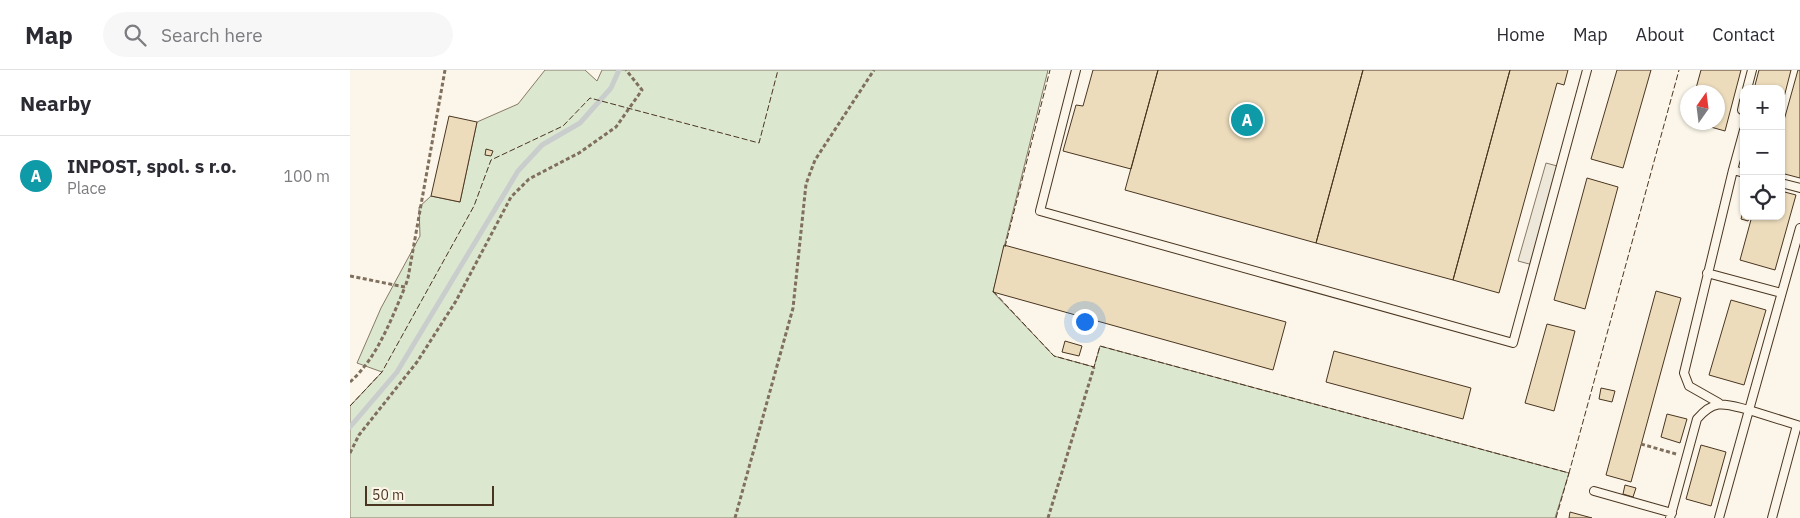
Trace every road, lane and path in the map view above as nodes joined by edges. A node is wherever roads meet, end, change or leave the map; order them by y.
1 (445, 70) edge
2 (626, 70) edge
3 (874, 70) edge
4 (1076, 70) edge
5 (1587, 70) edge
6 (1752, 70) edge
7 (1748, 85) edge
8 (1740, 145) edge
9 (1733, 170) junction
10 (1740, 172) edge
11 (1785, 184) edge
12 (1800, 188) edge
13 (1800, 228) edge
14 (1707, 273) junction
15 (350, 276) edge
16 (404, 287) junction
17 (1781, 293) junction
18 (1094, 367) dead end
19 (350, 382) edge
20 (1719, 403) junction
21 (1749, 410) junction
22 (1798, 425) edge
23 (1641, 444) dead end
24 (350, 453) edge
25 (1687, 456) junction
26 (1594, 491) dead end
27 (1671, 515) edge
28 (735, 518) edge
29 (1048, 518) edge
30 (1719, 518) edge
31 (1772, 518) edge

1 - 16 path
2 - 24 path
3 - 28 path
4 - 5 lane
6 - 7 lane
8 - 9 lane
9 - 10 lane
9 - 14 lane
11 - 12 lane
13 - 17 lane
14 - 17 lane
14 - 20 lane
15 - 16 path
16 - 19 path
17 - 21 lane
18 - 29 path
20 - 21 lane
20 - 25 lane
21 - 22 lane
21 - 30 lane
22 - 31 lane
23 - 25 path
25 - 27 lane
26 - 27 lane

